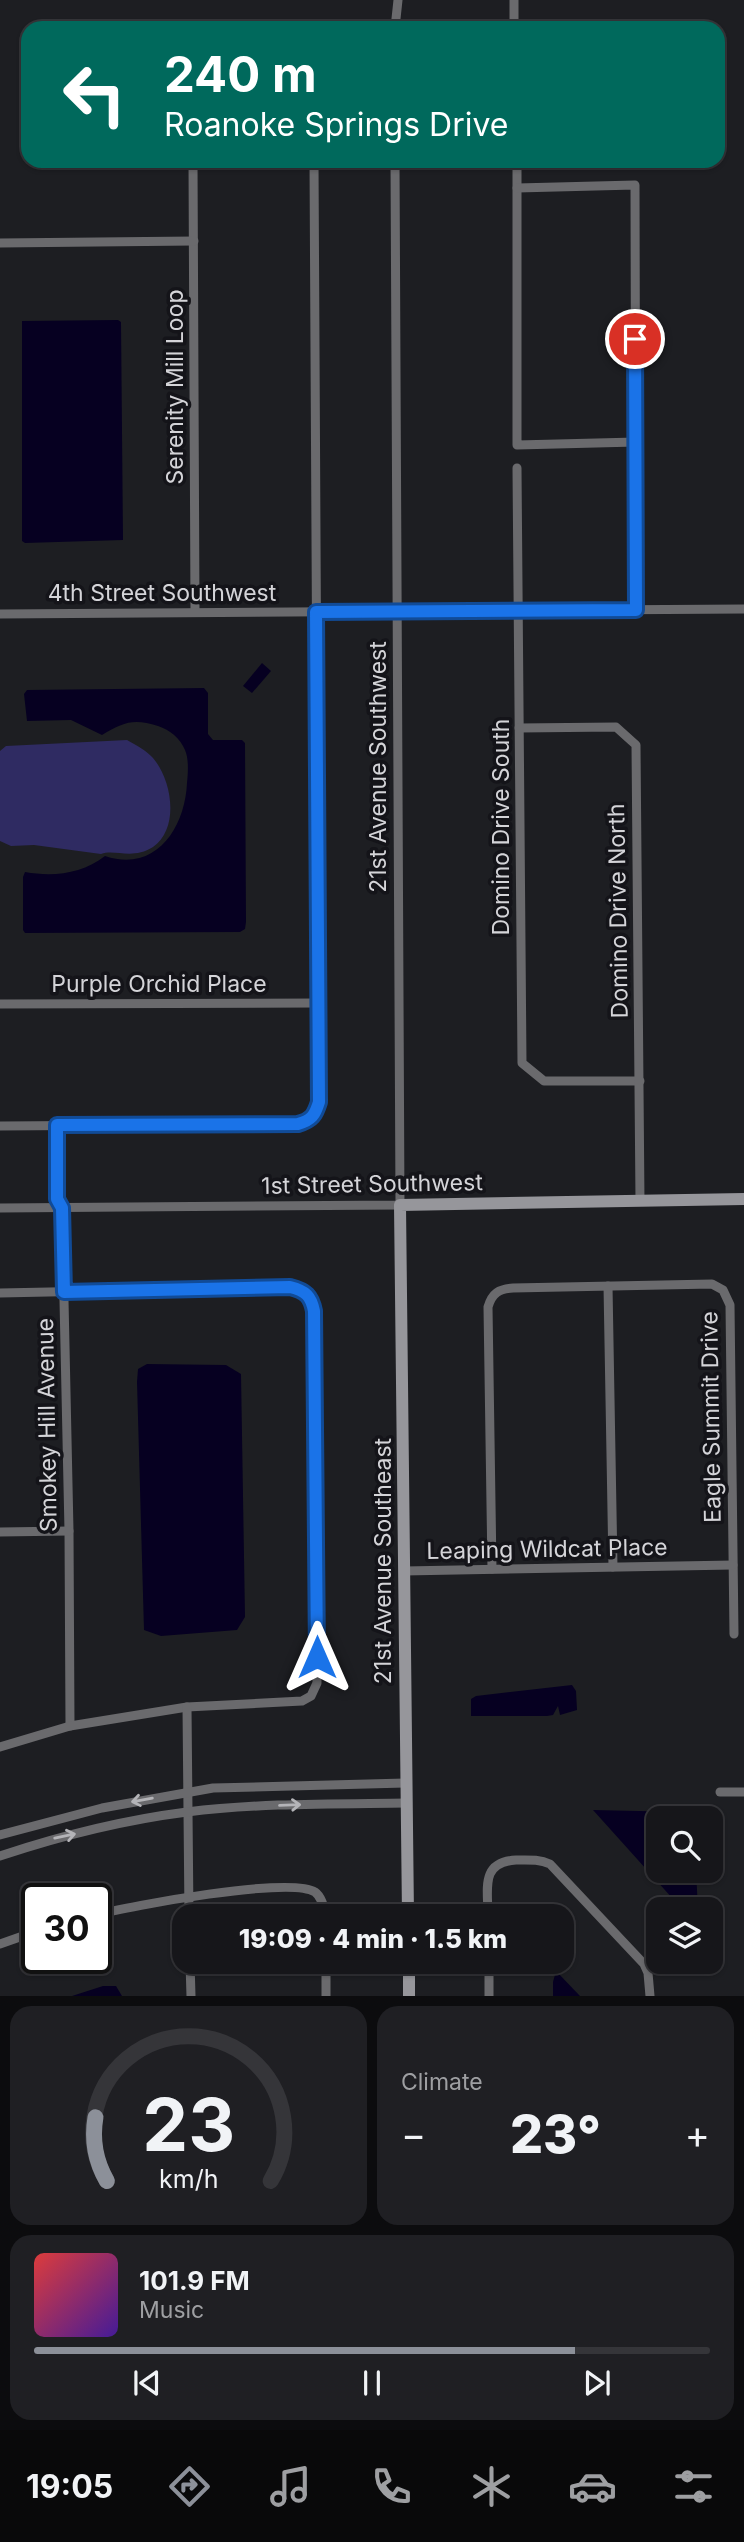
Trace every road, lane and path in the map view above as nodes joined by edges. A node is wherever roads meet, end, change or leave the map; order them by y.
1 (398, 0) edge
2 (514, 0) edge
3 (396, 21) edge
4 (514, 21) edge
5 (193, 168) edge
6 (314, 168) edge
7 (395, 168) edge
8 (517, 168) edge
9 (517, 188) junction
10 (194, 241) junction
11 (0, 243) edge
12 (636, 442) junction
13 (517, 468) dead end
14 (744, 609) edge
15 (636, 610) junction
16 (396, 611) junction
17 (195, 612) junction
18 (316, 612) junction
19 (519, 612) junction
20 (0, 614) edge
21 (519, 728) junction
22 (318, 1003) junction
23 (0, 1004) edge
24 (639, 1081) junction
25 (57, 1125) junction
26 (0, 1126) edge
27 (744, 1199) edge
28 (640, 1201) junction
29 (400, 1205) junction
30 (0, 1208) edge
31 (62, 1208) junction
32 (608, 1286) junction
33 (64, 1292) junction
34 (0, 1293) edge
35 (69, 1531) junction
36 (0, 1532) edge
37 (733, 1564) junction
38 (613, 1567) junction
39 (492, 1569) junction
40 (404, 1571) junction
41 (734, 1634) dead end
42 (187, 1707) junction
43 (70, 1726) junction
44 (0, 1747) edge
45 (405, 1783) junction
46 (744, 1791) edge
47 (187, 1792) junction
48 (720, 1792) dead end
49 (406, 1803) junction
50 (187, 1812) junction
51 (0, 1835) edge
52 (0, 1856) edge
53 (189, 1896) junction
54 (189, 1904) edge
55 (322, 1904) edge
56 (408, 1904) edge
57 (488, 1904) edge
58 (112, 1912) edge
59 (21, 1937) edge
60 (0, 1944) edge
61 (190, 1974) edge
62 (326, 1974) edge
63 (409, 1974) edge
64 (489, 1974) edge
65 (191, 1996) edge
66 (326, 1996) edge
67 (409, 1996) edge
68 (489, 1996) edge
69 (650, 1996) edge

1 - 3 street
2 - 4 street
5 - 10 street, Serenity Mill Loop
6 - 18 street
7 - 16 street, 21st Avenue Southwest
8 - 9 street
9 - 12 street
9 - 12 street
10 - 11 street
10 - 17 street, Serenity Mill Loop
12 - 15 street
13 - 19 street, Domino Drive South
14 - 15 street, 4th Street Southwest
15 - 19 street, 4th Street Southwest
16 - 18 street, 4th Street Southwest
16 - 19 street, 4th Street Southwest
16 - 29 street, 21st Avenue Southwest
17 - 18 street, 4th Street Southwest
17 - 20 street, 4th Street Southwest
18 - 22 street
19 - 21 street, Domino Drive South
21 - 24 street, Domino Drive South
21 - 24 street, Domino Drive North
22 - 23 street, Purple Orchid Place
22 - 25 street
24 - 28 street, Domino Drive North
25 - 26 street
25 - 31 street, Smokey Hill Avenue
27 - 28 street, 1st Street Southwest
28 - 29 street, 1st Street Southwest
29 - 31 street, 1st Street Southwest
29 - 40 street, 21st Avenue Southeast
30 - 31 street, 1st Street Southwest
31 - 33 street, Smokey Hill Avenue
32 - 37 street, Eagle Summit Drive
32 - 38 street
32 - 39 street, Eagle Summit Drive
33 - 34 street
33 - 35 street, Smokey Hill Avenue
33 - 42 street
35 - 36 street
35 - 43 street, Smokey Hill Avenue
37 - 38 street, Leaping Wildcat Place
37 - 41 street, Eagle Summit Drive
38 - 39 street, Leaping Wildcat Place
39 - 40 street, Leaping Wildcat Place
40 - 45 street, 21st Avenue Southeast
42 - 43 street
42 - 47 street
43 - 44 street
45 - 47 street
45 - 49 street, 21st Avenue Southeast
46 - 48 street
47 - 50 street
47 -> 51 street
50 -> 49 street
49 - 56 street, 21st Avenue Southeast
52 -> 50 street
50 - 53 street
53 - 54 street
53 - 55 street
53 - 58 street
57 - 69 street
59 - 60 street
61 - 65 street
62 - 66 street
63 - 67 street
64 - 68 street

